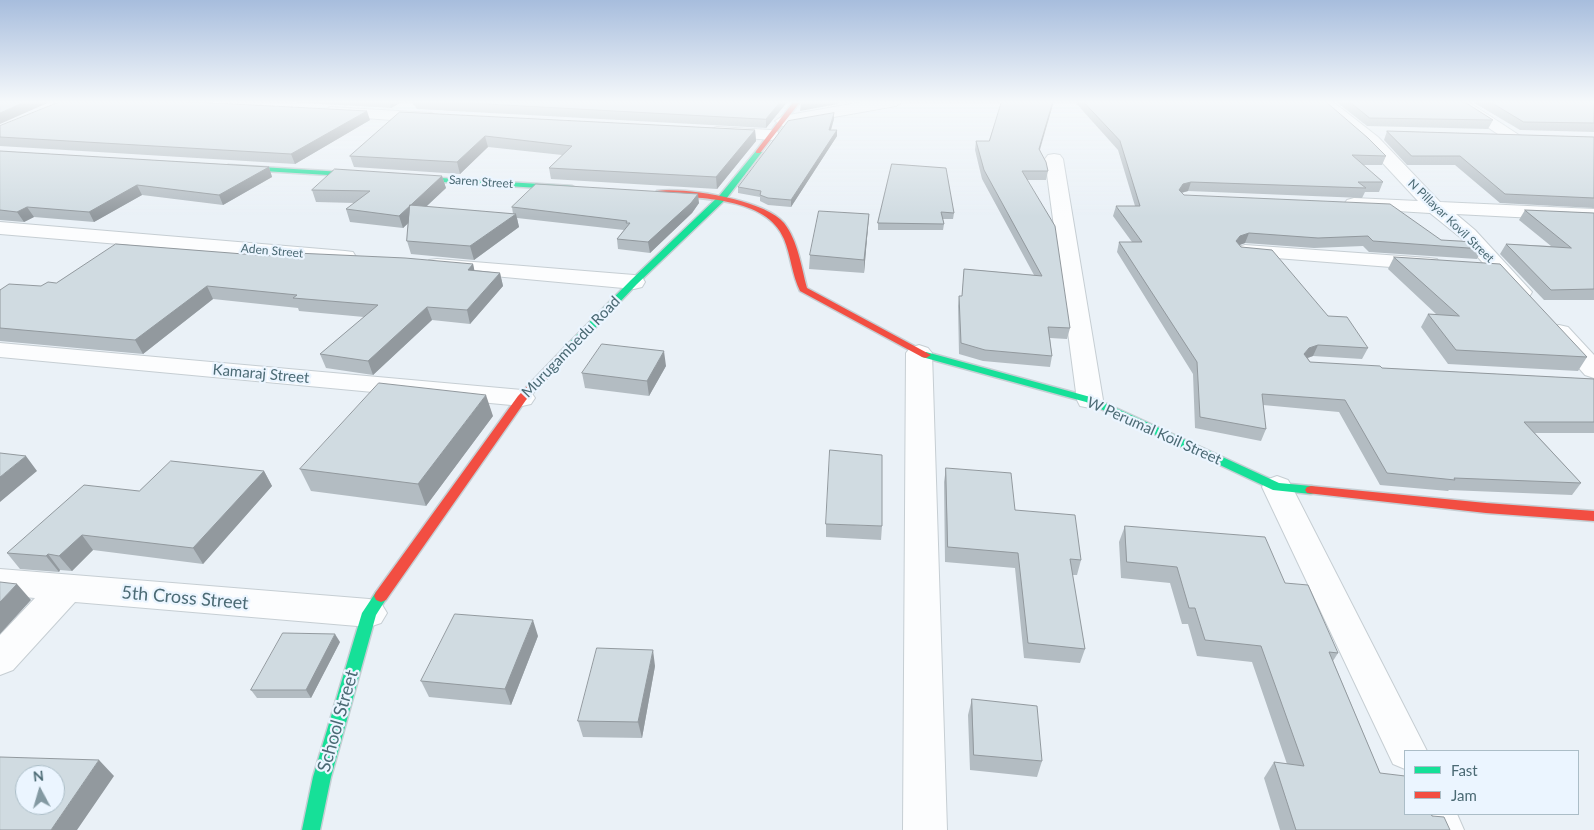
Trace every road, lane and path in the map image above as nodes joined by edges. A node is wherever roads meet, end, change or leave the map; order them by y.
1 (768, 140) edge
2 (1369, 140) edge
3 (1054, 160) dead end
4 (215, 166) edge
5 (586, 189) edge
6 (645, 192) edge
7 (723, 197) junction
8 (1336, 204) edge
9 (1434, 207) junction
10 (1591, 217) edge
11 (0, 228) edge
12 (1246, 251) edge
13 (367, 259) edge
14 (416, 263) edge
15 (1500, 270) junction
16 (634, 282) junction
17 (0, 350) edge
18 (919, 353) junction
19 (1588, 377) edge
20 (522, 398) junction
21 (1090, 400) junction
22 (1277, 487) junction
23 (1594, 516) edge
24 (0, 582) edge
25 (67, 588) junction
26 (369, 613) junction
27 (0, 659) edge
28 (1407, 750) edge
29 (1435, 815) edge
30 (311, 830) edge
31 (925, 830) edge
32 (1442, 830) edge

1 - 7 street, Murugambedu Road
2 - 9 street, N Pillayar Kovil Street
3 - 21 street
4 - 5 street, Saren Street
6 - 7 street
7 - 16 street, Murugambedu Road
7 - 18 street, W Perumal Koil Street
8 - 9 street
9 - 10 street
9 - 15 street, N Pillayar Kovil Street
11 - 13 street, Aden Street
12 - 15 street
14 - 16 street
15 - 19 street, N Pillayar Kovil Street
16 - 20 street, Murugambedu Road
17 - 20 street, Kamaraj Street
18 - 21 street, W Perumal Koil Street
18 - 31 street
20 - 26 street, Murugambedu Road
21 - 22 street, W Perumal Koil Street
22 - 23 street, W Perumal Koil Street
22 - 28 street
24 - 25 street, 5th Cross Street
25 - 26 street, 5th Cross Street
25 - 27 street
26 - 30 street, School Street
29 - 32 street

